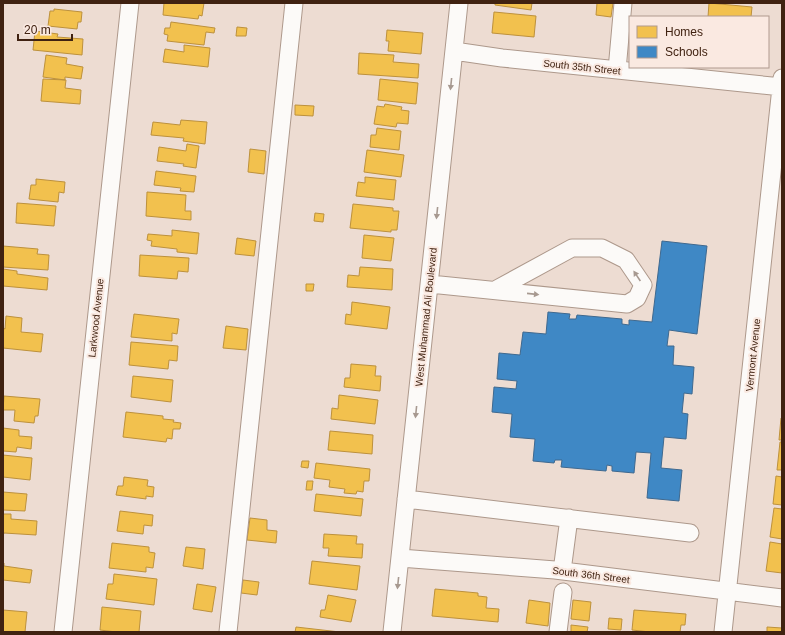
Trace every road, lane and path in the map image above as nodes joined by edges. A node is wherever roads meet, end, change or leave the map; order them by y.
1 (130, 3) edge
2 (294, 3) edge
3 (459, 3) edge
4 (623, 3) edge
5 (454, 51) junction
6 (617, 70) junction
7 (782, 84) edge
8 (430, 284) junction
9 (495, 290) junction
10 (406, 499) junction
11 (569, 518) junction
12 (690, 533) dead end
13 (400, 558) junction
14 (562, 571) junction
15 (728, 591) junction
16 (563, 592) dead end
17 (782, 598) edge
18 (63, 632) edge
19 (228, 632) edge
20 (392, 632) edge
21 (558, 632) edge
22 (723, 632) edge

1 - 18 street, Larkwood Avenue
2 - 19 street
3 - 5 street, West Muhammad Ali Boulevard
4 - 6 street
5 - 6 street, South 35th Street
5 -> 8 street, West Muhammad Ali Boulevard
6 - 7 street, South 35th Street
7 - 15 street, Vermont Avenue
8 - 9 street
8 -> 10 street, West Muhammad Ali Boulevard
9 -> 9 street
10 - 11 street
10 - 13 street, West Muhammad Ali Boulevard
11 - 12 street
11 - 14 street
13 - 14 street, South 36th Street
13 -> 20 street, West Muhammad Ali Boulevard
14 - 15 street, South 36th Street
15 - 17 street, South 36th Street
15 - 22 street, Vermont Avenue
16 - 21 street

